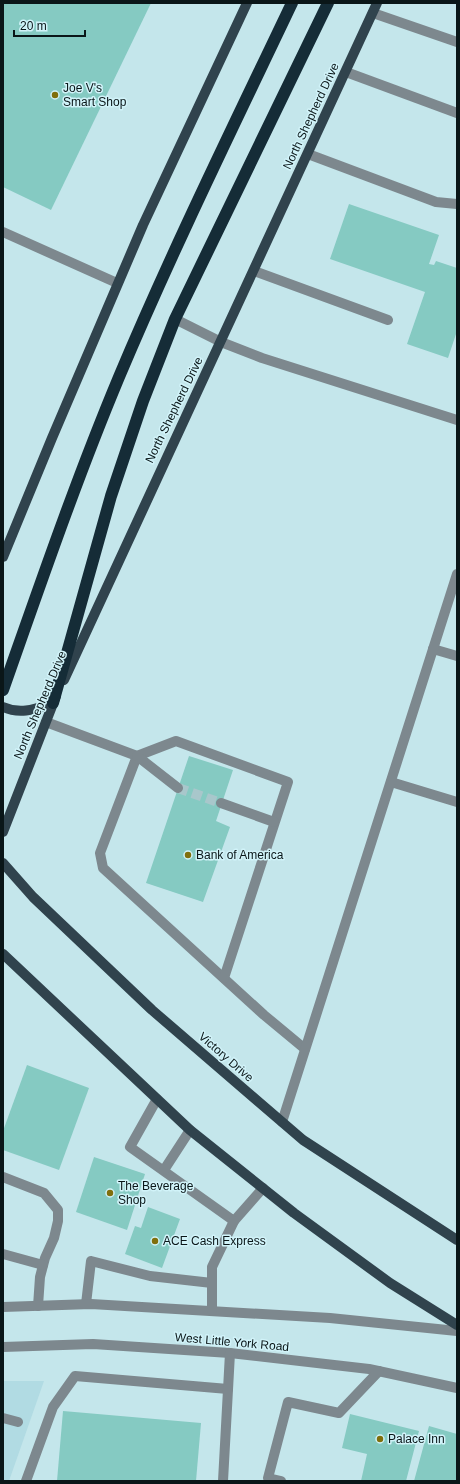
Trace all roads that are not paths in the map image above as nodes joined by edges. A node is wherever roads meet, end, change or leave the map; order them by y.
1 (247, 3) edge
2 (292, 3) edge
3 (328, 3) edge
4 (375, 8) edge
5 (457, 42) edge
6 (346, 72) junction
7 (457, 113) edge
8 (308, 154) junction
9 (457, 204) edge
10 (3, 232) edge
11 (254, 270) junction
12 (118, 283) junction
13 (174, 319) junction
14 (388, 320) dead end
15 (221, 342) junction
16 (457, 420) edge
17 (3, 557) edge
18 (457, 574) edge
19 (433, 648) junction
20 (457, 656) edge
21 (3, 690) edge
22 (53, 703) junction
23 (3, 707) edge
24 (46, 722) junction
25 (137, 756) junction
26 (391, 782) junction
27 (178, 788) tunnel mouth
28 (457, 802) edge
29 (221, 804) tunnel mouth
30 (274, 822) junction
31 (3, 832) edge
32 (3, 863) edge
33 (3, 954) edge
34 (224, 978) junction
35 (305, 1049) junction
36 (157, 1099) junction
37 (282, 1122) junction
38 (190, 1130) junction
39 (164, 1170) junction
40 (3, 1177) edge
41 (263, 1188) junction
42 (234, 1221) junction
43 (457, 1240) edge
44 (3, 1254) edge
45 (43, 1265) junction
46 (212, 1282) junction
47 (86, 1304) junction
48 (38, 1306) junction
49 (3, 1307) edge
50 (212, 1311) junction
51 (457, 1325) edge
52 (457, 1331) edge
53 (3, 1347) edge
54 (230, 1353) junction
55 (379, 1371) junction
56 (457, 1388) edge
57 (228, 1389) junction
58 (3, 1418) edge
59 (18, 1422) dead end
60 (26, 1481) edge
61 (223, 1481) edge
62 (281, 1481) edge

1 - 12 main road
2 - 21 highway
3 - 13 highway
4 - 5 street
4 - 6 main road, North Shepherd Drive
6 - 7 street
6 - 8 main road, North Shepherd Drive
8 - 9 street
8 - 11 main road, North Shepherd Drive
10 - 12 street
11 - 14 street
11 - 15 main road, North Shepherd Drive
12 - 17 main road
13 - 15 street
13 - 22 highway
15 - 16 street
15 - 22 main road, North Shepherd Drive
18 - 19 street
19 - 20 street
19 - 26 street
22 - 23 main road
22 - 24 main road, North Shepherd Drive
24 - 25 street
24 - 31 main road, North Shepherd Drive
25 - 27 street
25 - 30 street
25 - 34 street
26 - 28 street
26 - 35 street
29 - 30 street
30 - 34 street
32 - 37 main road, Victory Drive
33 - 36 main road
34 - 35 street
35 - 37 street
36 - 38 main road
36 - 39 street
37 - 43 main road, Victory Drive
38 - 39 street
38 - 41 main road
39 - 42 street
40 - 45 street
41 - 42 street
41 - 51 main road
42 - 46 street
44 - 45 street
45 - 48 street
46 - 47 street
46 - 50 street
47 - 48 street
47 - 50 street
48 - 49 street
50 - 52 street
53 - 54 street, West Little York Road
54 - 55 street, West Little York Road
54 - 57 street
55 - 56 street, West Little York Road
55 - 62 street
57 - 60 street
57 - 61 street
58 - 59 street

